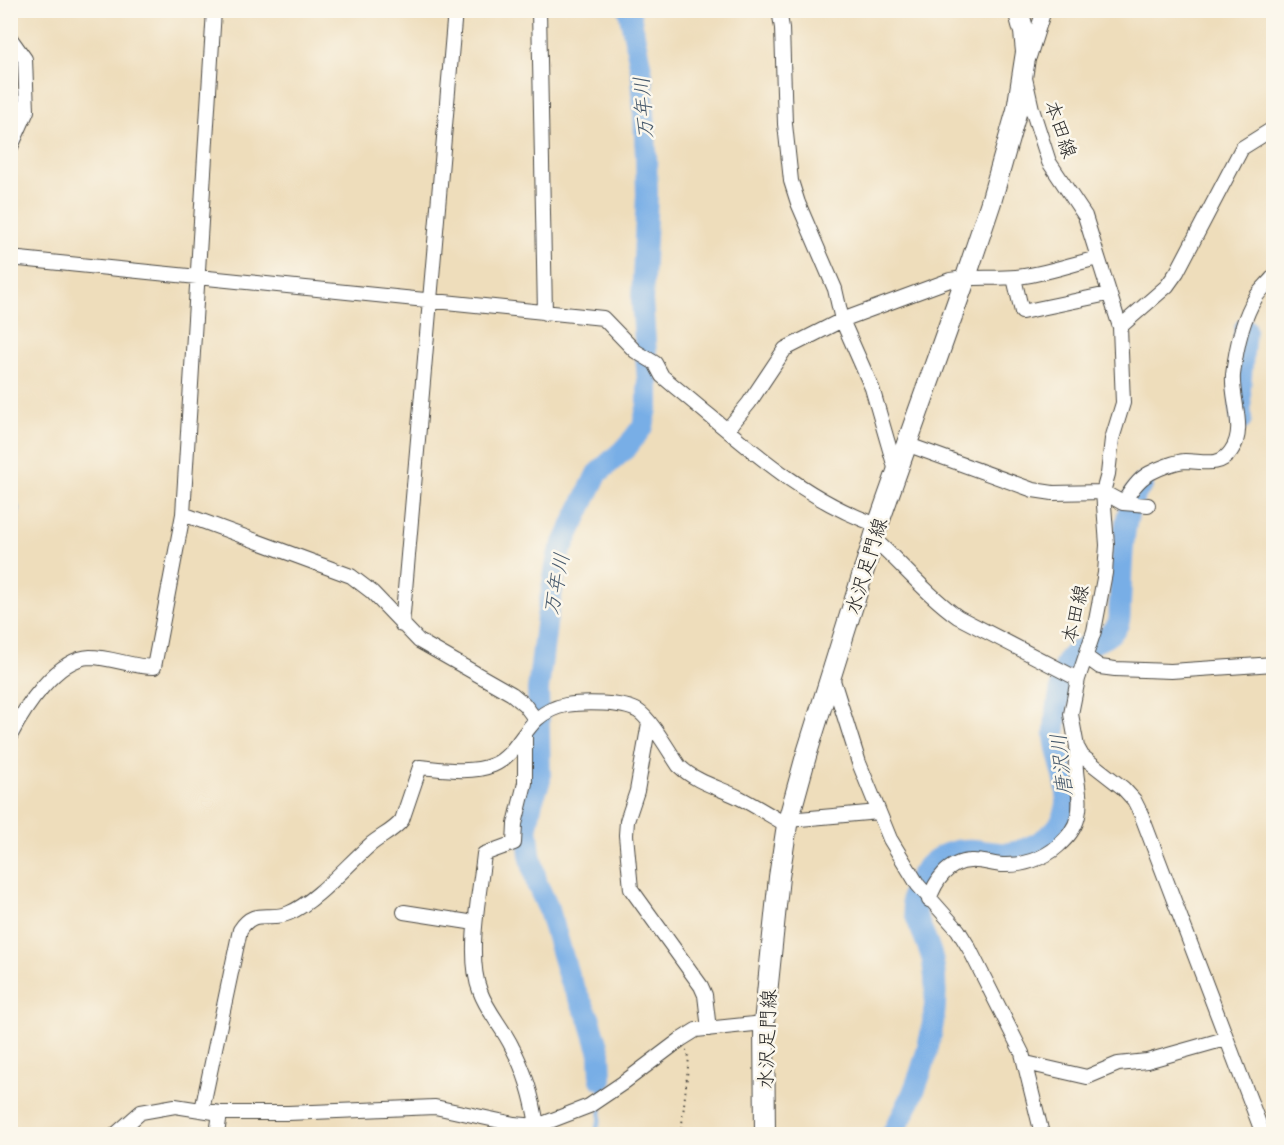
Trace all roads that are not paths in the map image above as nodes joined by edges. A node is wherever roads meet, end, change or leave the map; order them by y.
1 (214, 10) edge
2 (455, 10) edge
3 (539, 10) edge
4 (779, 10) edge
5 (1018, 10) edge
6 (1044, 10) edge
7 (10, 38) edge
8 (1024, 73) junction
9 (1274, 128) edge
10 (10, 149) edge
11 (10, 258) edge
12 (1098, 258) junction
13 (197, 276) junction
14 (1274, 276) edge
15 (966, 277) junction
16 (1014, 278) junction
17 (1108, 294) junction
18 (430, 302) junction
19 (545, 313) junction
20 (842, 320) junction
21 (1120, 327) junction
22 (727, 430) junction
23 (906, 444) junction
24 (896, 471) junction
25 (1103, 492) junction
26 (1123, 503) junction
27 (1148, 504) dead end
28 (183, 514) junction
29 (876, 532) junction
30 (402, 625) junction
31 (1086, 657) junction
32 (1274, 664) edge
33 (832, 677) junction
34 (1075, 679) junction
35 (536, 720) junction
36 (649, 723) junction
37 (525, 735) junction
38 (10, 736) edge
39 (1077, 747) junction
40 (879, 812) junction
41 (788, 823) junction
42 (928, 898) junction
43 (404, 912) dead end
44 (475, 923) junction
45 (764, 1023) junction
46 (709, 1029) junction
47 (1225, 1039) junction
48 (1026, 1063) junction
49 (202, 1110) junction
50 (220, 1113) junction
51 (537, 1125) junction
52 (116, 1134) edge
53 (217, 1134) edge
54 (765, 1134) edge
55 (1042, 1134) edge
56 (1263, 1134) edge

1 - 13 street
2 - 18 street
3 - 19 street
4 - 20 street
5 - 8 main road, 水沢足門線
6 - 8 street
7 - 10 street
8 - 12 street, 本田線
8 - 15 main road, 水沢足門線
9 - 21 street
11 - 13 street
12 - 16 street
12 - 17 street, 本田線
13 - 18 street
13 - 28 street
14 - 26 street
15 - 16 street
15 - 20 street
15 - 23 main road, 水沢足門線
16 - 17 street
17 - 21 street, 本田線
18 - 19 street
18 - 30 street
19 - 22 street
20 - 22 street
20 - 24 street
21 - 25 street, 本田線
22 - 29 street
23 - 24 main road, 水沢足門線
23 - 25 street
24 - 29 main road, 水沢足門線
25 - 26 street
25 - 31 street, 本田線
26 - 27 street
28 - 30 street
28 - 38 street
29 - 33 main road, 水沢足門線
29 - 34 street
30 - 35 street
31 - 32 street
31 - 34 street, 本田線
33 - 40 street
33 - 41 main road, 水沢足門線
34 - 39 street, 本田線
35 - 36 street
35 - 37 street
36 - 41 street
36 - 46 street
37 - 44 street
37 - 49 street
39 - 42 street, 本田線
39 - 47 street
40 - 41 street
40 - 42 street
41 - 45 main road, 水沢足門線
42 - 48 street
43 - 44 street
44 - 51 street
45 - 46 street
45 - 54 main road, 水沢足門線
46 - 51 street
47 - 48 street
47 - 56 street
48 - 55 street
49 - 50 street
49 - 52 street
50 - 51 street
50 - 53 street

